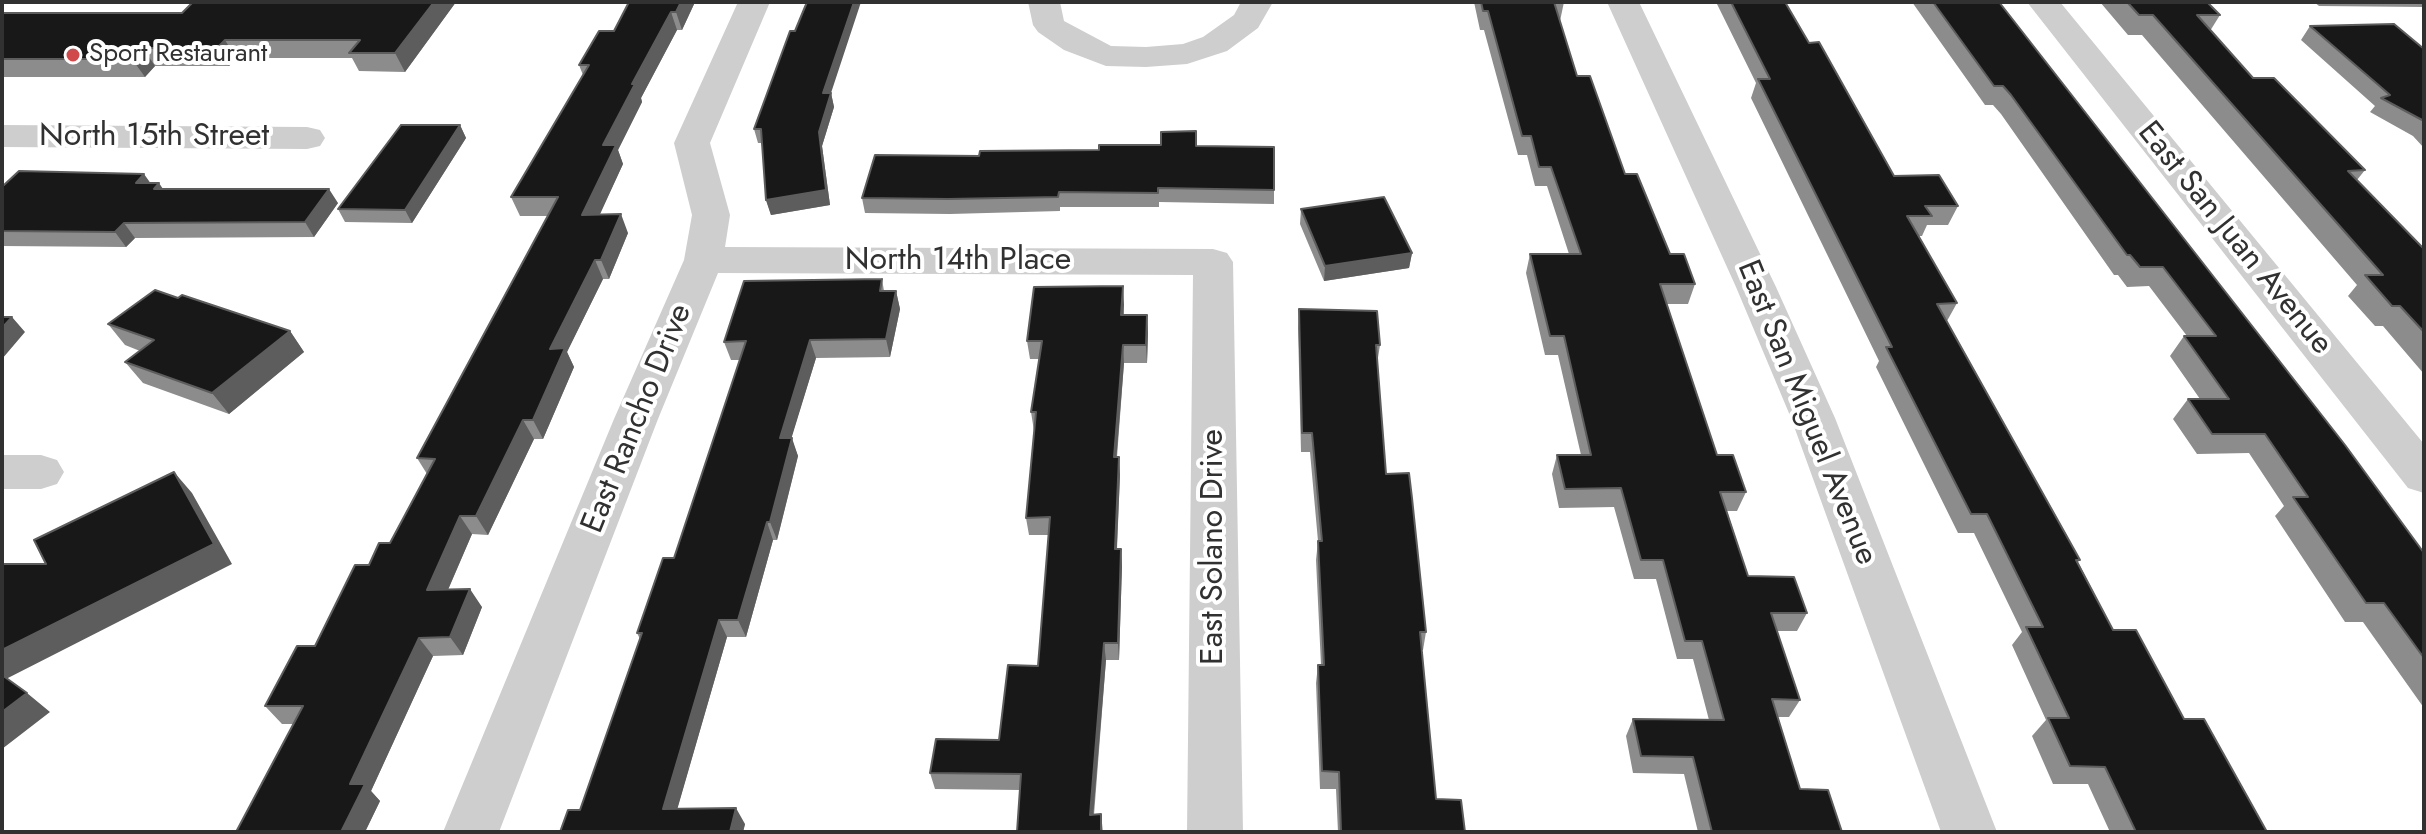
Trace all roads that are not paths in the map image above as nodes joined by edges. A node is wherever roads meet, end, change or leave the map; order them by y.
1 (754, 2) edge
2 (1044, 2) edge
3 (1257, 2) edge
4 (1623, 2) edge
5 (2043, 2) edge
6 (2, 136) edge
7 (307, 138) dead end
8 (704, 260) junction
9 (1213, 262) joint
10 (2424, 476) edge
11 (471, 832) edge
12 (1215, 832) edge
13 (1969, 832) edge

1 - 8 street, East Rancho Drive
2 - 3 street
4 - 13 street, East San Miguel Avenue
5 - 10 street, East San Juan Avenue
6 - 7 street, North 15th Street
8 - 9 street, North 14th Place
8 - 11 street, East Rancho Drive
9 - 12 street, East Solano Drive

